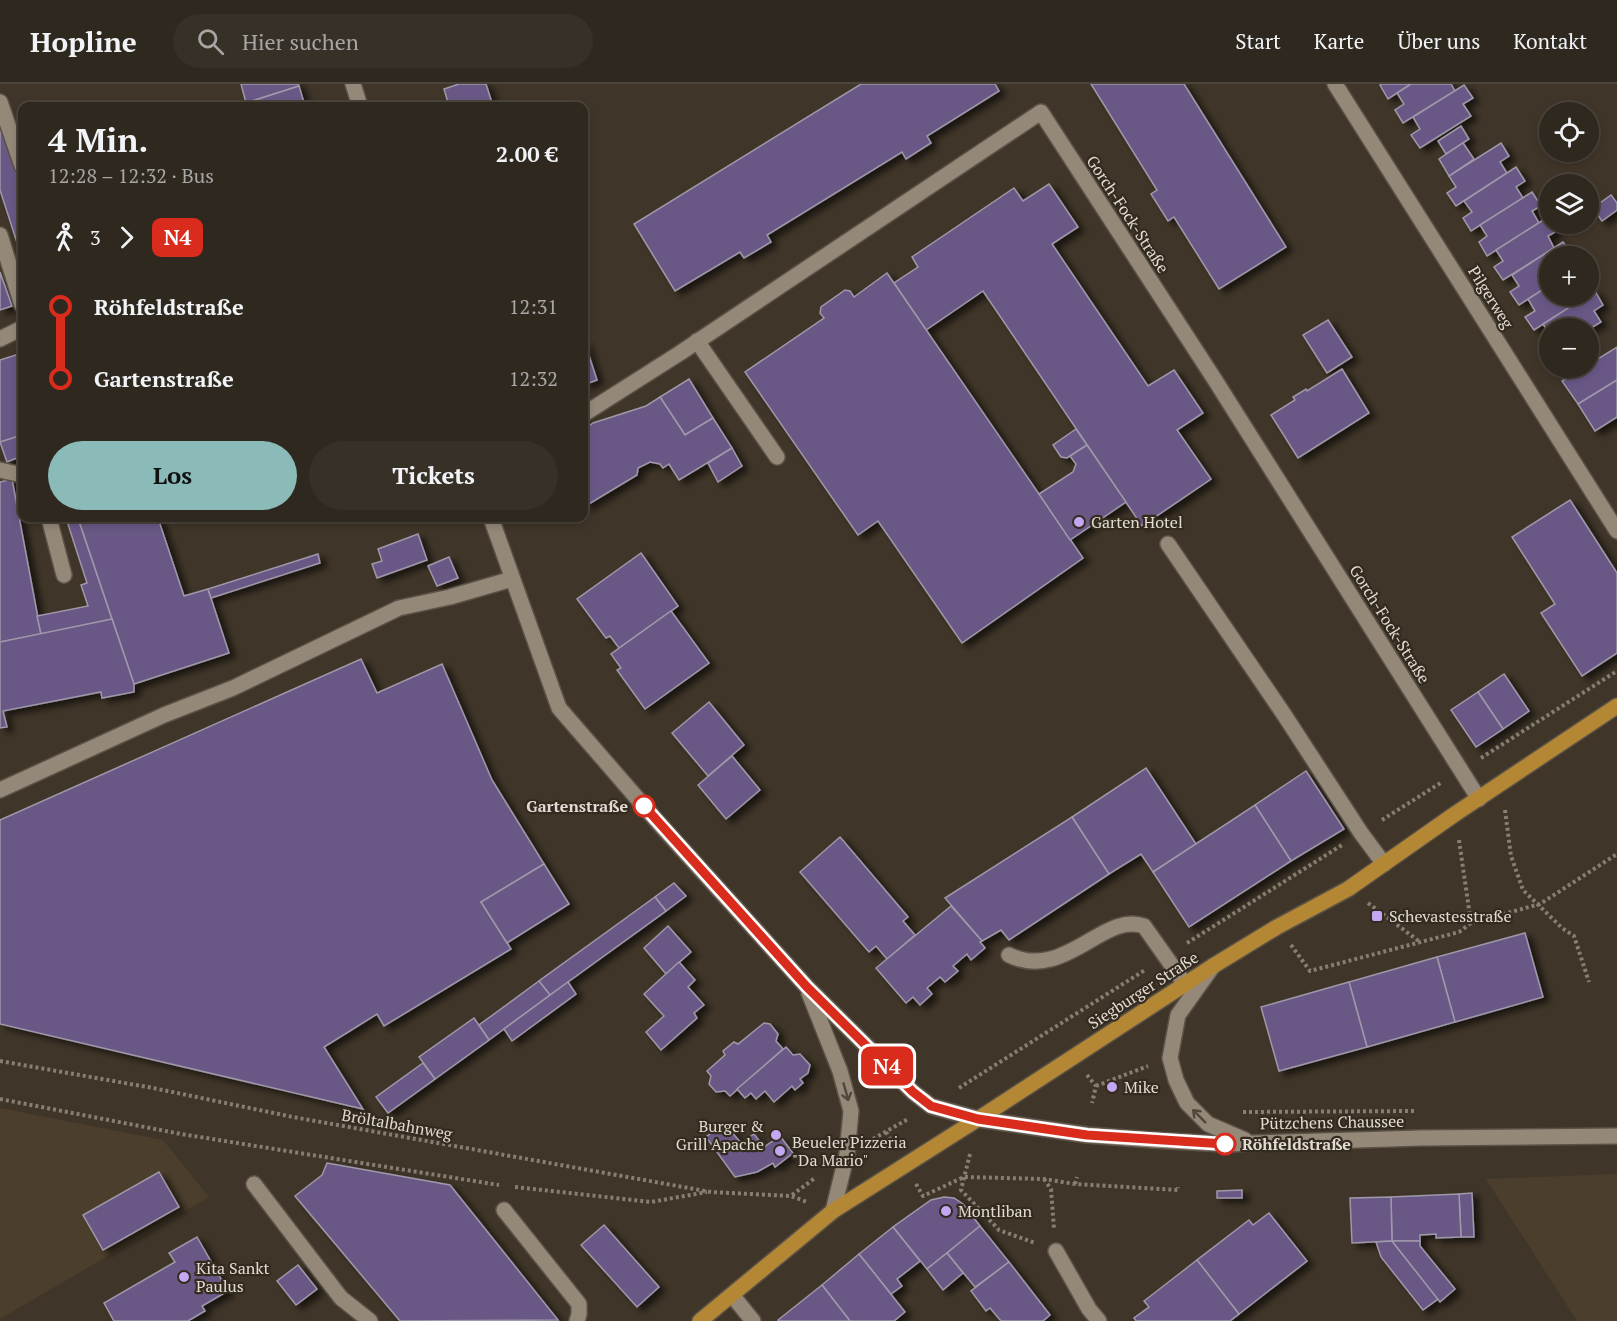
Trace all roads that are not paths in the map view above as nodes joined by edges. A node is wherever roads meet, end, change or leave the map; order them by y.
1 (353, 84) edge
2 (1335, 84) edge
3 (0, 102) edge
4 (359, 102) edge
5 (18, 154) edge
6 (0, 235) edge
7 (18, 292) edge
8 (18, 330) edge
9 (0, 339) edge
10 (697, 341) junction
11 (588, 411) edge
12 (777, 457) dead end
13 (0, 470) edge
14 (18, 474) edge
15 (50, 522) edge
16 (492, 522) edge
17 (1617, 531) edge
18 (1168, 544) dead end
19 (64, 575) dead end
20 (512, 579) junction
21 (1617, 706) edge
22 (0, 790) edge
23 (1479, 799) junction
24 (1384, 864) junction
25 (1009, 955) dead end
26 (1213, 966) junction
27 (1185, 984) junction
28 (807, 987) junction
29 (978, 1119) junction
30 (1617, 1136) edge
31 (1251, 1142) junction
32 (254, 1184) dead end
33 (504, 1210) dead end
34 (833, 1211) junction
35 (1056, 1251) road end
36 (732, 1294) junction
37 (370, 1321) edge
38 (577, 1321) edge
39 (700, 1321) edge
40 (753, 1321) edge
41 (1099, 1321) edge

1 - 4 street
2 - 17 street, Pilgerweg
3 - 5 street
6 - 7 street
8 - 9 street
10 - 11 street, Gorch-Fock-Straße
10 - 12 street
10 - 23 street, Gorch-Fock-Straße
13 - 14 street
15 - 19 street
16 - 20 street
18 - 24 street
20 - 22 street
20 - 28 street
21 - 23 main road, Siegburger Straße
23 - 24 main road, Siegburger Straße
24 - 26 main road, Siegburger Straße
25 - 27 street
26 - 27 main road, Siegburger Straße
31 -> 26 street
27 - 29 main road, Siegburger Straße
28 - 29 street
28 -> 34 street
29 - 31 street, Pützchens Chaussee
29 - 34 main road, Siegburger Straße
30 - 31 street, Pützchens Chaussee
32 - 37 street
33 - 38 street
34 - 36 main road, Siegburger Straße
35 - 41 street
36 - 39 main road, Siegburger Straße
36 - 40 street

